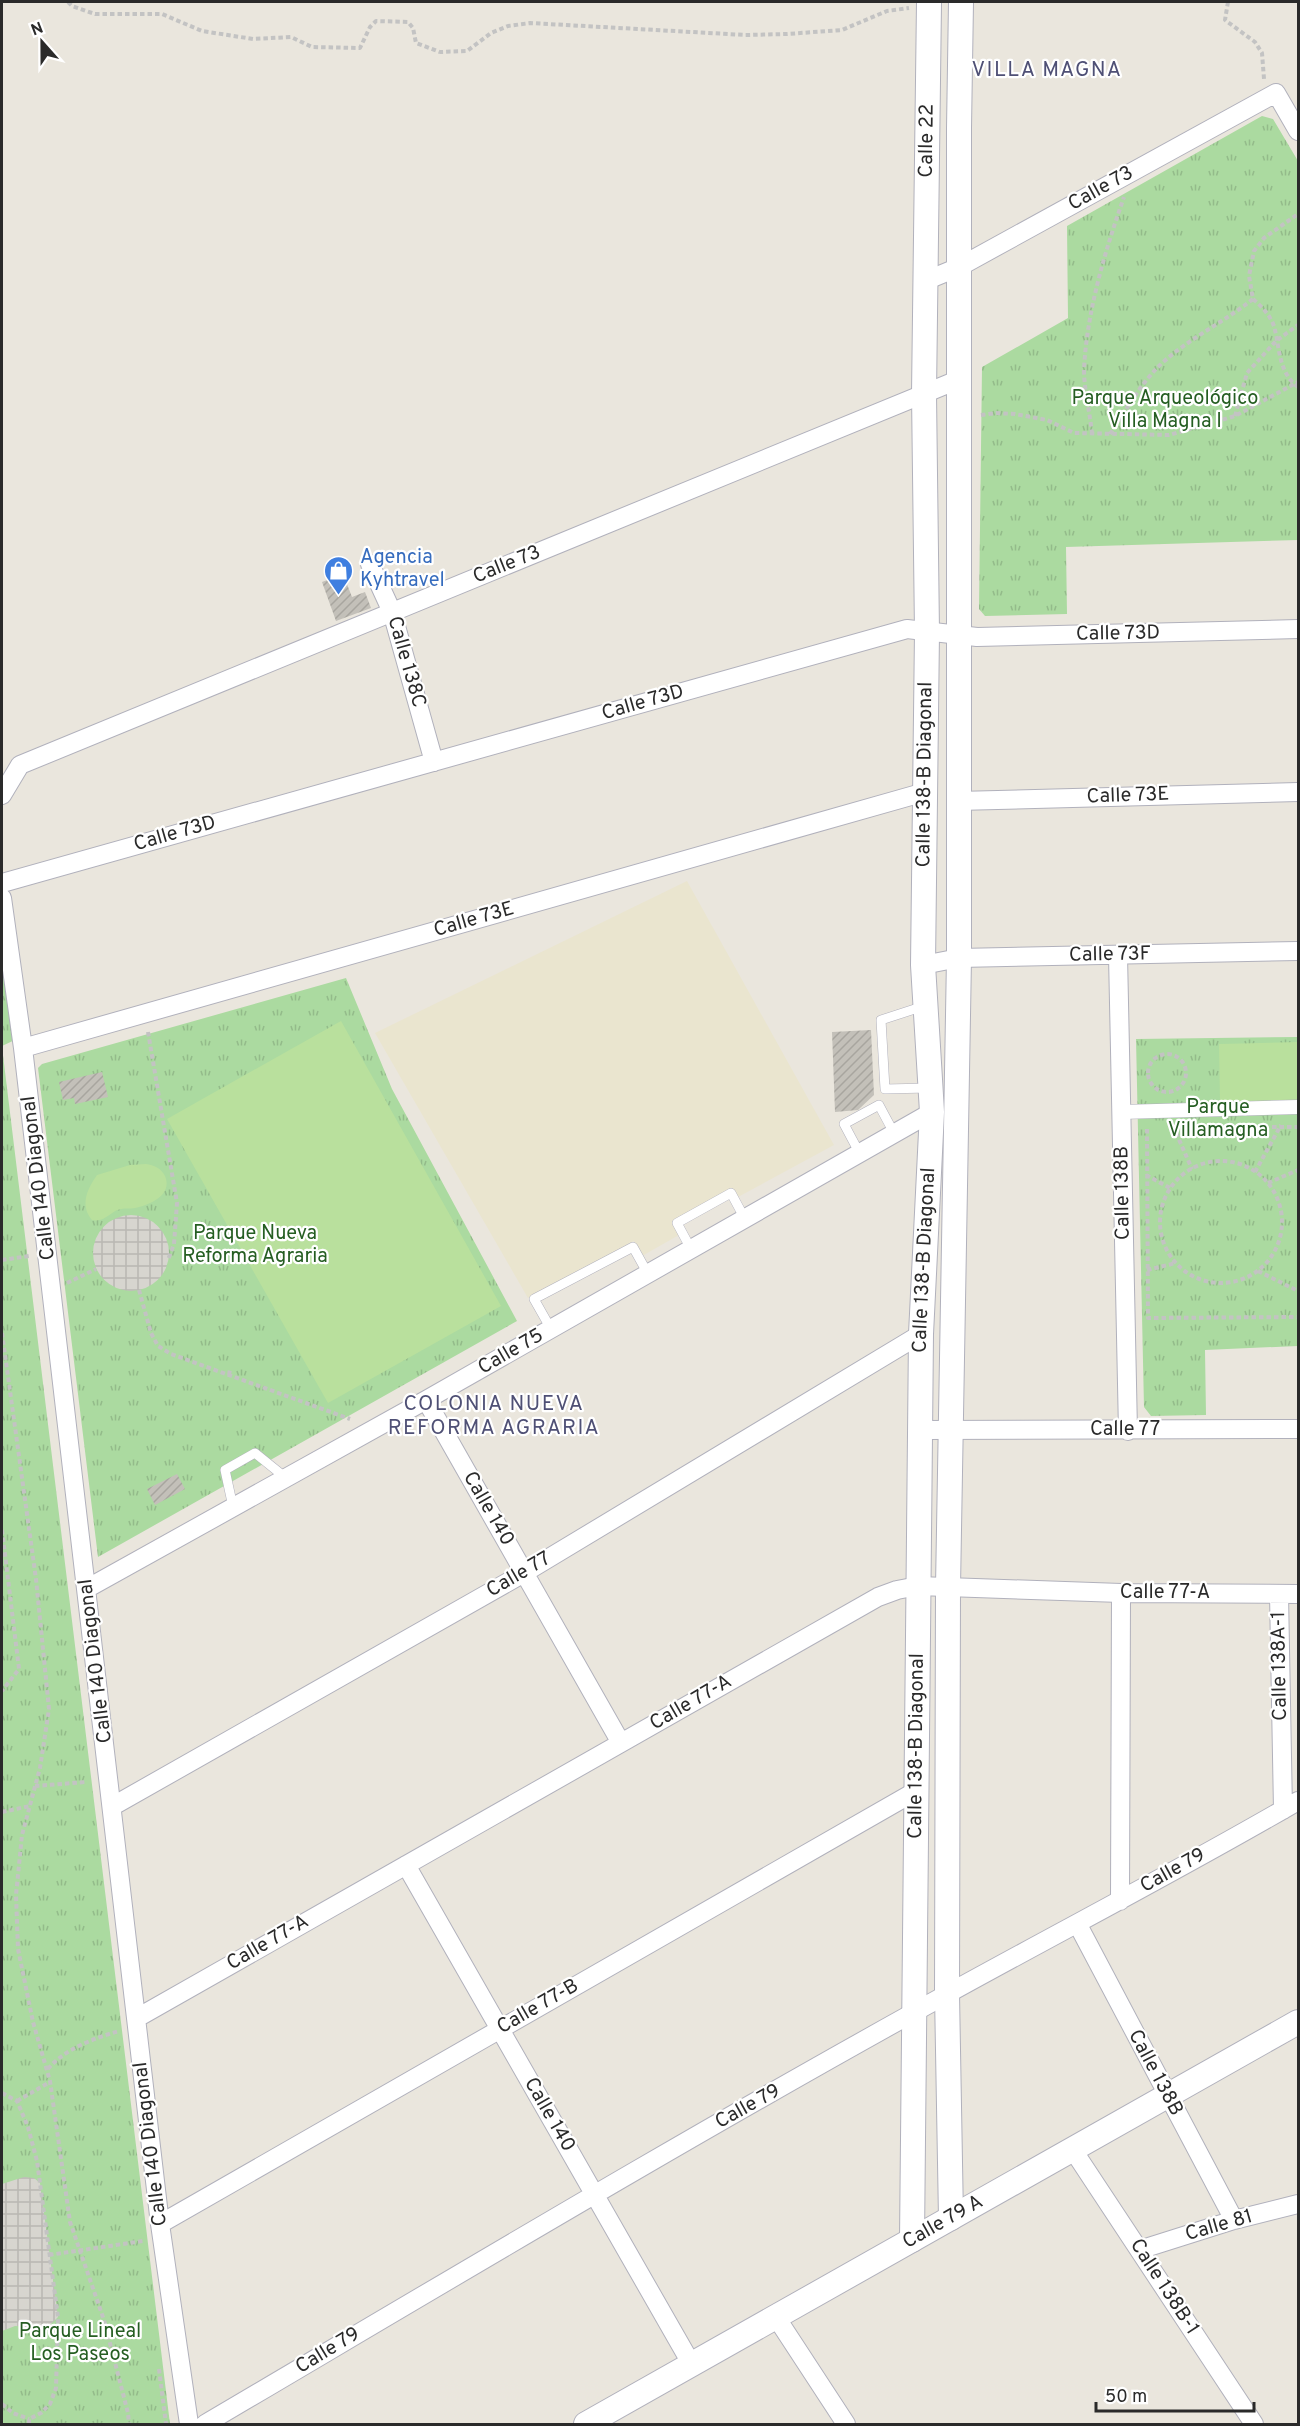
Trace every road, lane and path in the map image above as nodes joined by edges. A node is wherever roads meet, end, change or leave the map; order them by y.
1 (68, 2) edge
2 (962, 2) edge
3 (1228, 2) edge
4 (923, 4) edge
5 (1271, 96) junction
6 (1299, 131) edge
7 (1128, 187) dead end
8 (1299, 214) edge
9 (959, 267) junction
10 (925, 281) junction
11 (1253, 299) junction
12 (1299, 325) edge
13 (1276, 341) junction
14 (960, 379) junction
15 (1297, 385) edge
16 (924, 394) junction
17 (978, 415) dead end
18 (1235, 416) junction
19 (1092, 434) junction
20 (1110, 434) junction
21 (370, 564) dead end
22 (392, 612) junction
23 (1299, 629) edge
24 (927, 632) junction
25 (960, 636) junction
26 (434, 762) junction
27 (925, 792) junction
28 (1299, 792) edge
29 (2, 795) edge
30 (957, 801) junction
31 (2, 883) edge
32 (2, 898) edge
33 (1299, 951) edge
34 (1118, 955) junction
35 (958, 958) junction
36 (923, 964) junction
37 (926, 1006) junction
38 (148, 1032) dead end
39 (23, 1048) junction
40 (1181, 1086) joint
41 (931, 1088) junction
42 (1295, 1107) edge
43 (932, 1112) junction
44 (1121, 1112) junction
45 (1268, 1127) dead end
46 (1280, 1127) junction
47 (1299, 1127) edge
48 (1156, 1128) dead end
49 (1165, 1128) dead end
50 (1186, 1128) dead end
51 (894, 1134) junction
52 (860, 1154) junction
53 (1299, 1170) edge
54 (1141, 1172) dead end
55 (1255, 1172) junction
56 (1147, 1175) junction
57 (1268, 1183) junction
58 (1170, 1188) junction
59 (745, 1219) junction
60 (691, 1249) junction
61 (48, 1254) junction
62 (2, 1260) edge
63 (168, 1260) dead end
64 (1176, 1263) junction
65 (96, 1269) dead end
66 (1147, 1270) junction
67 (1257, 1271) junction
68 (1137, 1273) dead end
69 (648, 1274) junction
70 (61, 1286) dead end
71 (139, 1290) dead end
72 (1299, 1291) edge
73 (1299, 1317) edge
74 (551, 1329) junction
75 (2, 1333) edge
76 (921, 1334) junction
77 (230, 1369) dead end
78 (229, 1375) junction
79 (426, 1400) junction
80 (350, 1419) dead end
81 (1299, 1429) edge
82 (920, 1430) junction
83 (952, 1431) junction
84 (1128, 1431) junction
85 (286, 1478) junction
86 (233, 1508) junction
87 (2, 1532) edge
88 (3, 1556) edge
89 (524, 1573) junction
90 (918, 1586) junction
91 (948, 1587) junction
92 (88, 1588) junction
93 (1121, 1593) junction
94 (1279, 1594) junction
95 (1299, 1594) edge
96 (2, 1691) edge
97 (621, 1743) junction
98 (86, 1782) dead end
99 (35, 1786) junction
100 (916, 1791) junction
101 (30, 1806) junction
102 (113, 1806) junction
103 (1291, 1806) edge
104 (2, 1812) edge
105 (406, 1865) junction
106 (1120, 1900) junction
107 (1078, 1925) junction
108 (947, 1994) junction
109 (913, 2014) junction
110 (137, 2018) junction
111 (1299, 2022) edge
112 (501, 2029) junction
113 (119, 2031) dead end
114 (47, 2070) junction
115 (50, 2081) junction
116 (2, 2093) edge
117 (1167, 2096) junction
118 (17, 2101) junction
119 (1073, 2150) junction
120 (595, 2194) junction
121 (1299, 2204) edge
122 (951, 2218) junction
123 (1234, 2220) junction
124 (160, 2224) junction
125 (912, 2240) junction
126 (144, 2241) dead end
127 (80, 2250) junction
128 (1139, 2250) junction
129 (49, 2255) junction
130 (776, 2317) junction
131 (692, 2365) junction
132 (2, 2404) edge
133 (29, 2422) edge
134 (129, 2424) edge
135 (189, 2424) edge
136 (205, 2424) edge
137 (586, 2424) edge
138 (846, 2424) edge
139 (1254, 2424) edge

1 - 4 path
2 - 9 street, Calle 22
3 - 5 path
4 - 10 street, Calle 22
5 - 6 street
5 - 9 street, Calle 73
7 - 19 path
8 - 11 path
9 - 10 street, Calle 73
9 - 14 street, Calle 138-B Diagonal
10 - 16 street, Calle 138-B Diagonal
11 - 13 path
11 - 20 path
12 - 13 path
13 - 15 path
13 - 18 path
14 - 16 street, Calle 73
14 - 25 street, Calle 138-B Diagonal
15 - 18 path
16 - 22 street, Calle 73
16 - 24 street, Calle 138-B Diagonal
17 - 19 path
18 - 20 path
19 - 20 path
21 - 22 street, Calle 138C
22 - 26 street, Calle 138C
22 - 29 street, Calle 73
23 - 25 street, Calle 73D
24 - 25 street, Calle 73D
24 - 26 street, Calle 73D
24 - 27 street, Calle 138-B Diagonal
25 - 30 street, Calle 138-B Diagonal
26 - 31 street, Calle 73D
27 - 36 street, Calle 138-B Diagonal
27 - 39 street, Calle 73E
28 - 30 street, Calle 73E
30 - 35 street, Calle 138-B Diagonal
32 - 39 street, Calle 140 Diagonal
33 - 34 street, Calle 73F
34 - 35 street, Calle 73F
34 - 44 street, Calle 138B
35 - 36 street, Calle 73F
35 - 83 street, Calle 138-B Diagonal
36 - 37 street, Calle 138-B Diagonal
37 - 41 street, Calle 138-B Diagonal
37 - 41 lane
38 - 63 path
39 - 61 street, Calle 140 Diagonal
40 - 40 path
41 - 43 street, Calle 138-B Diagonal
42 - 44 street
42 - 46 path
43 - 51 street, Calle 75
43 - 76 street, Calle 138-B Diagonal
44 - 84 street, Calle 138B
45 - 46 path
46 - 47 path
46 - 55 path
48 - 56 path
49 - 50 path
51 - 52 street, Calle 75
51 - 52 lane
52 - 59 street, Calle 75
53 - 57 path
54 - 56 path
55 - 57 path
55 - 58 path
56 - 58 path
56 - 66 path
57 - 67 path
58 - 64 path
59 - 60 street, Calle 75
59 - 60 lane
60 - 69 street, Calle 75
61 - 62 path
61 - 92 street, Calle 140 Diagonal
64 - 66 path
64 - 67 path
65 - 70 path
66 - 68 path
66 - 73 path
67 - 72 path
69 - 74 street, Calle 75
69 - 74 lane
71 - 78 path
74 - 79 street, Calle 75
75 - 99 path
76 - 82 street, Calle 138-B Diagonal
76 - 89 street, Calle 77
77 - 78 path
78 - 80 path
79 - 85 street, Calle 75
79 - 89 street, Calle 140
81 - 84 street, Calle 77
82 - 83 street, Calle 77
82 - 90 street, Calle 138-B Diagonal
83 - 84 street, Calle 77
83 - 91 street, Calle 138-B Diagonal
85 - 86 street, Calle 75
85 - 86 lane
86 - 92 street, Calle 75
87 - 88 path
88 - 96 path
89 - 97 street, Calle 140
89 - 102 street, Calle 77
90 - 91 street, Calle 77-A
90 - 97 street, Calle 77-A
90 - 100 street, Calle 138-B Diagonal
91 - 93 street, Calle 77-A
91 - 108 street, Calle 138-B Diagonal
92 - 102 street, Calle 140 Diagonal
93 - 94 street, Calle 77-A
93 - 106 street
94 - 95 street, Calle 77-A
94 - 103 street, Calle 138A-1
97 - 105 street, Calle 77-A
98 - 99 path
99 - 101 path
100 - 109 street, Calle 138-B Diagonal
100 - 112 street, Calle 77-B
101 - 104 path
101 - 114 path
102 - 110 street, Calle 140 Diagonal
103 - 106 street, Calle 79
105 - 110 street, Calle 77-A
105 - 112 street, Calle 140
106 - 107 street, Calle 79
107 - 108 street, Calle 79
107 - 117 street, Calle 138B
108 - 109 street, Calle 79
108 - 122 street, Calle 138-B Diagonal
109 - 120 street, Calle 79
109 - 125 street, Calle 138-B Diagonal
110 - 124 street, Calle 140 Diagonal
111 - 117 street, Calle 79 A
112 - 120 street, Calle 140
112 - 124 street, Calle 77-B
113 - 114 path
114 - 115 path
115 - 118 path
115 - 127 path
116 - 118 path
117 - 119 street, Calle 79 A
117 - 123 street, Calle 138B
118 - 129 path
119 - 122 street, Calle 79 A
119 - 128 street, Calle 138B-1
120 - 131 street, Calle 140
120 - 136 street, Calle 79
121 - 123 street, Calle 81
122 - 125 street, Calle 79 A
123 - 128 street, Calle 81
124 - 135 street, Calle 140 Diagonal
125 - 130 street, Calle 79 A
126 - 127 path
127 - 129 path
127 - 134 path
128 - 139 street, Calle 138B-1
129 - 133 path
130 - 131 street, Calle 79 A
130 - 138 street
131 - 137 street, Calle 79 A
132 - 133 path

